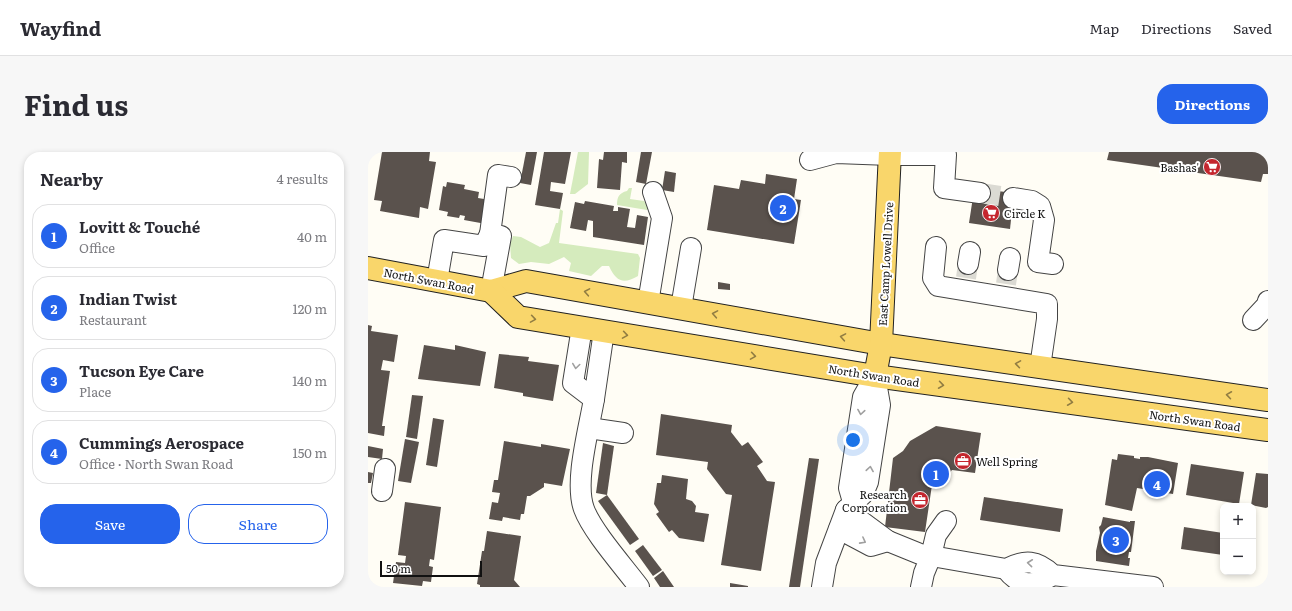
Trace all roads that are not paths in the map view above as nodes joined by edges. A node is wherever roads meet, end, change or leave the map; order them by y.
1 (890, 154) edge
2 (810, 160) dead end
3 (511, 177) dead end
4 (653, 192) dead end
5 (980, 193) tunnel mouth
6 (1013, 198) tunnel mouth
7 (490, 234) junction
8 (936, 247) dead end
9 (691, 248) dead end
10 (1045, 263) dead end
11 (368, 268) edge
12 (437, 281) junction
13 (491, 291) junction
14 (1268, 301) edge
15 (648, 303) junction
16 (681, 308) junction
17 (1253, 320) dead end
18 (582, 327) junction
19 (604, 331) junction
20 (881, 344) junction
21 (1040, 367) junction
22 (875, 376) junction
23 (594, 399) junction
24 (1268, 400) edge
25 (1268, 416) edge
26 (1181, 417) junction
27 (589, 428) junction
28 (1268, 430) edge
29 (623, 433) dead end
30 (385, 469) dead end
31 (382, 491) dead end
32 (850, 506) junction
33 (946, 521) dead end
34 (839, 528) junction
35 (888, 541) junction
36 (931, 556) junction
37 (639, 587) edge
38 (822, 587) edge
39 (921, 587) edge
40 (1153, 587) edge

1 - 2 street
1 - 5 street
1 - 20 main road, East Camp Lowell Drive
3 - 7 street
4 - 15 street
6 - 10 street
7 - 12 street
7 - 13 street
8 - 21 street
9 - 16 street
11 - 12 main road, North Swan Road
12 - 13 main road, North Swan Road
15 -> 13 main road, North Swan Road
13 -> 18 main road, North Swan Road
14 - 17 street
15 - 16 main road, North Swan Road
20 -> 16 main road, North Swan Road
18 - 19 main road, North Swan Road
18 -> 23 street
19 -> 22 main road, North Swan Road
19 - 23 street
21 -> 20 main road, North Swan Road
20 - 22 main road, East Camp Lowell Drive
24 -> 21 main road, North Swan Road
22 -> 26 main road, North Swan Road
22 - 32 street, East Camp Lowell Drive
23 - 27 street
25 - 26 main road
26 - 28 main road, North Swan Road
27 - 29 street
27 - 37 street
30 - 31 street
32 - 34 street
32 - 35 street
33 - 36 street
34 -> 35 street
34 - 38 street
35 - 36 street
36 - 39 street
36 - 40 street

